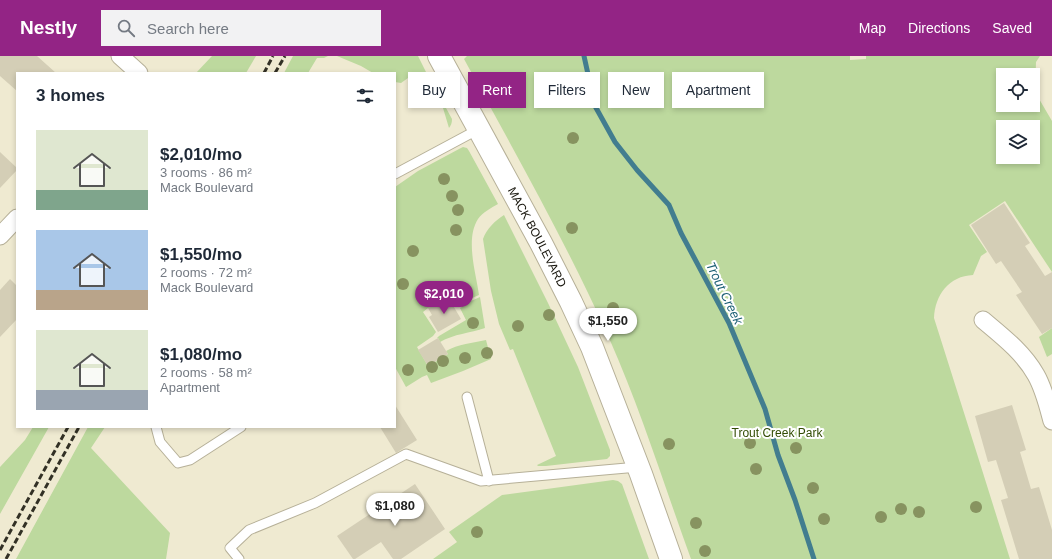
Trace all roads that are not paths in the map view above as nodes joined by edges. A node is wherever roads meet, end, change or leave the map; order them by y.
1 (120, 56) edge
2 (439, 56) edge
3 (138, 72) edge
4 (479, 129) junction
5 (396, 173) edge
6 (16, 219) edge
7 (0, 236) edge
8 (983, 320) dead end
9 (467, 397) dead end
10 (1052, 421) edge
11 (156, 428) edge
12 (239, 428) edge
13 (638, 467) junction
14 (489, 481) junction
15 (238, 559) edge
16 (671, 559) edge

1 - 3 street
2 - 4 main road, MACK BOULEVARD
4 - 5 lane
4 - 13 main road, MACK BOULEVARD
6 - 7 street
8 - 10 street
9 - 14 lane
11 - 12 lane
13 - 14 lane
13 - 16 main road, MACK BOULEVARD
14 - 15 lane

